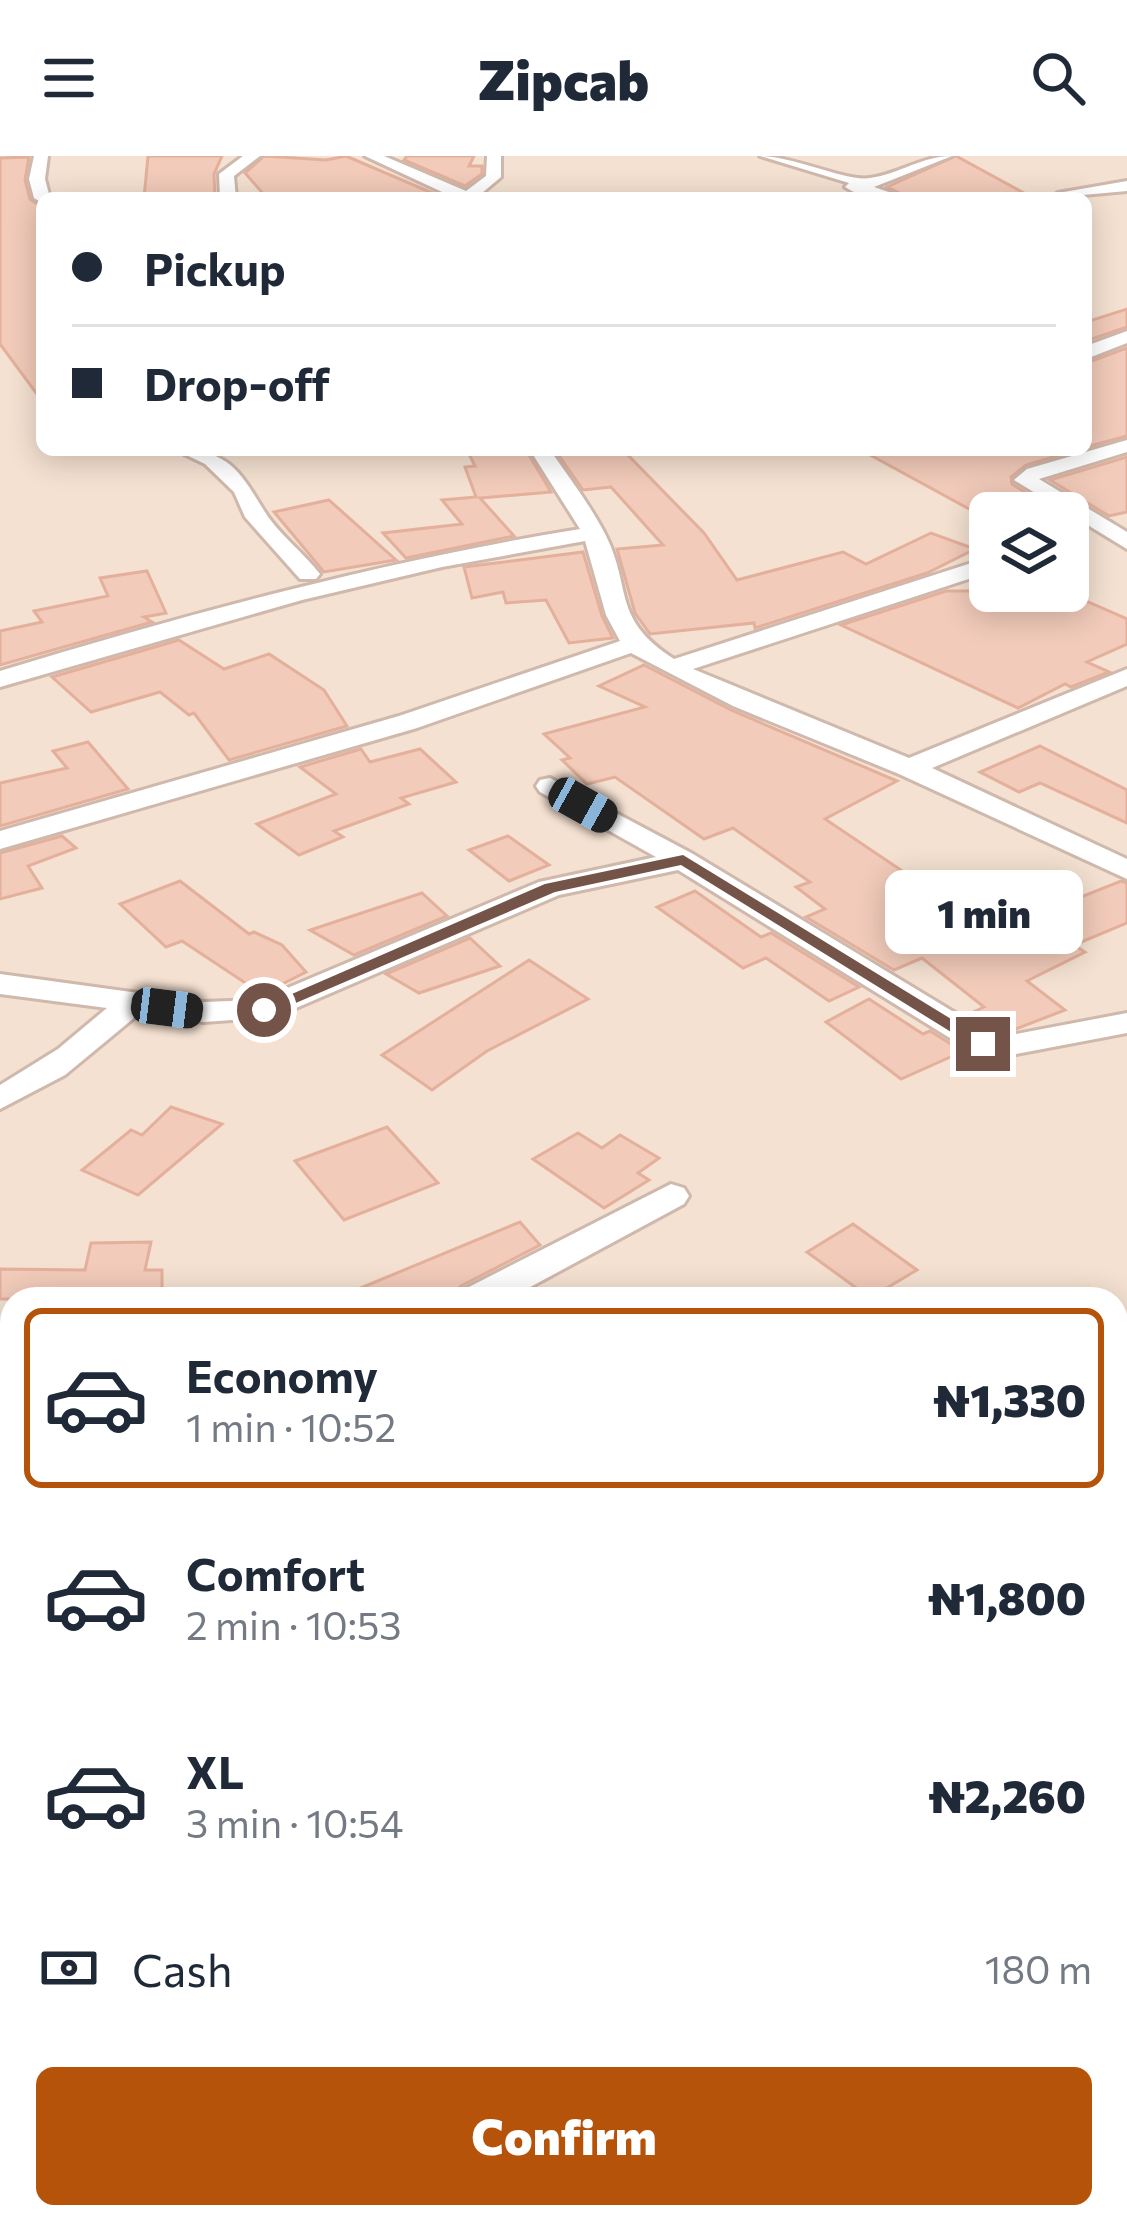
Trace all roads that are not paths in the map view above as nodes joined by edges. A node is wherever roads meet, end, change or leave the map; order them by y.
1 (41, 156) edge
2 (253, 156) edge
3 (372, 156) edge
4 (494, 156) edge
5 (767, 156) edge
6 (945, 156) edge
7 (879, 177) junction
8 (1127, 187) edge
9 (40, 192) edge
10 (228, 192) edge
11 (453, 192) edge
12 (474, 192) edge
13 (874, 192) edge
14 (1092, 193) edge
15 (1092, 325) edge
16 (1127, 337) edge
17 (1092, 351) edge
18 (1127, 446) edge
19 (202, 456) edge
20 (544, 456) edge
21 (594, 533) junction
22 (1127, 542) edge
23 (969, 572) edge
24 (308, 574) dead end
25 (634, 644) junction
26 (670, 668) junction
27 (1127, 677) edge
28 (0, 679) edge
29 (909, 768) junction
30 (550, 786) dead end
31 (0, 840) edge
32 (683, 860) junction
33 (1127, 870) edge
34 (0, 984) edge
35 (131, 1004) junction
36 (1127, 1023) edge
37 (0, 1098) edge
38 (671, 1196) dead end
39 (500, 1287) edge

1 - 9 street
2 - 10 street
3 - 11 street
4 - 12 street
5 - 7 street
6 - 7 street
7 - 13 street
8 - 14 street
15 - 16 street
16 - 17 street
18 - 22 street
19 - 24 street
20 - 21 street
21 - 25 street
21 - 28 street
23 - 26 street
25 - 26 street
25 - 31 street
26 - 29 street
27 - 29 street
29 - 33 street
30 - 32 street
32 - 35 street
32 - 36 street
34 - 35 street
35 - 37 street
38 - 39 street

